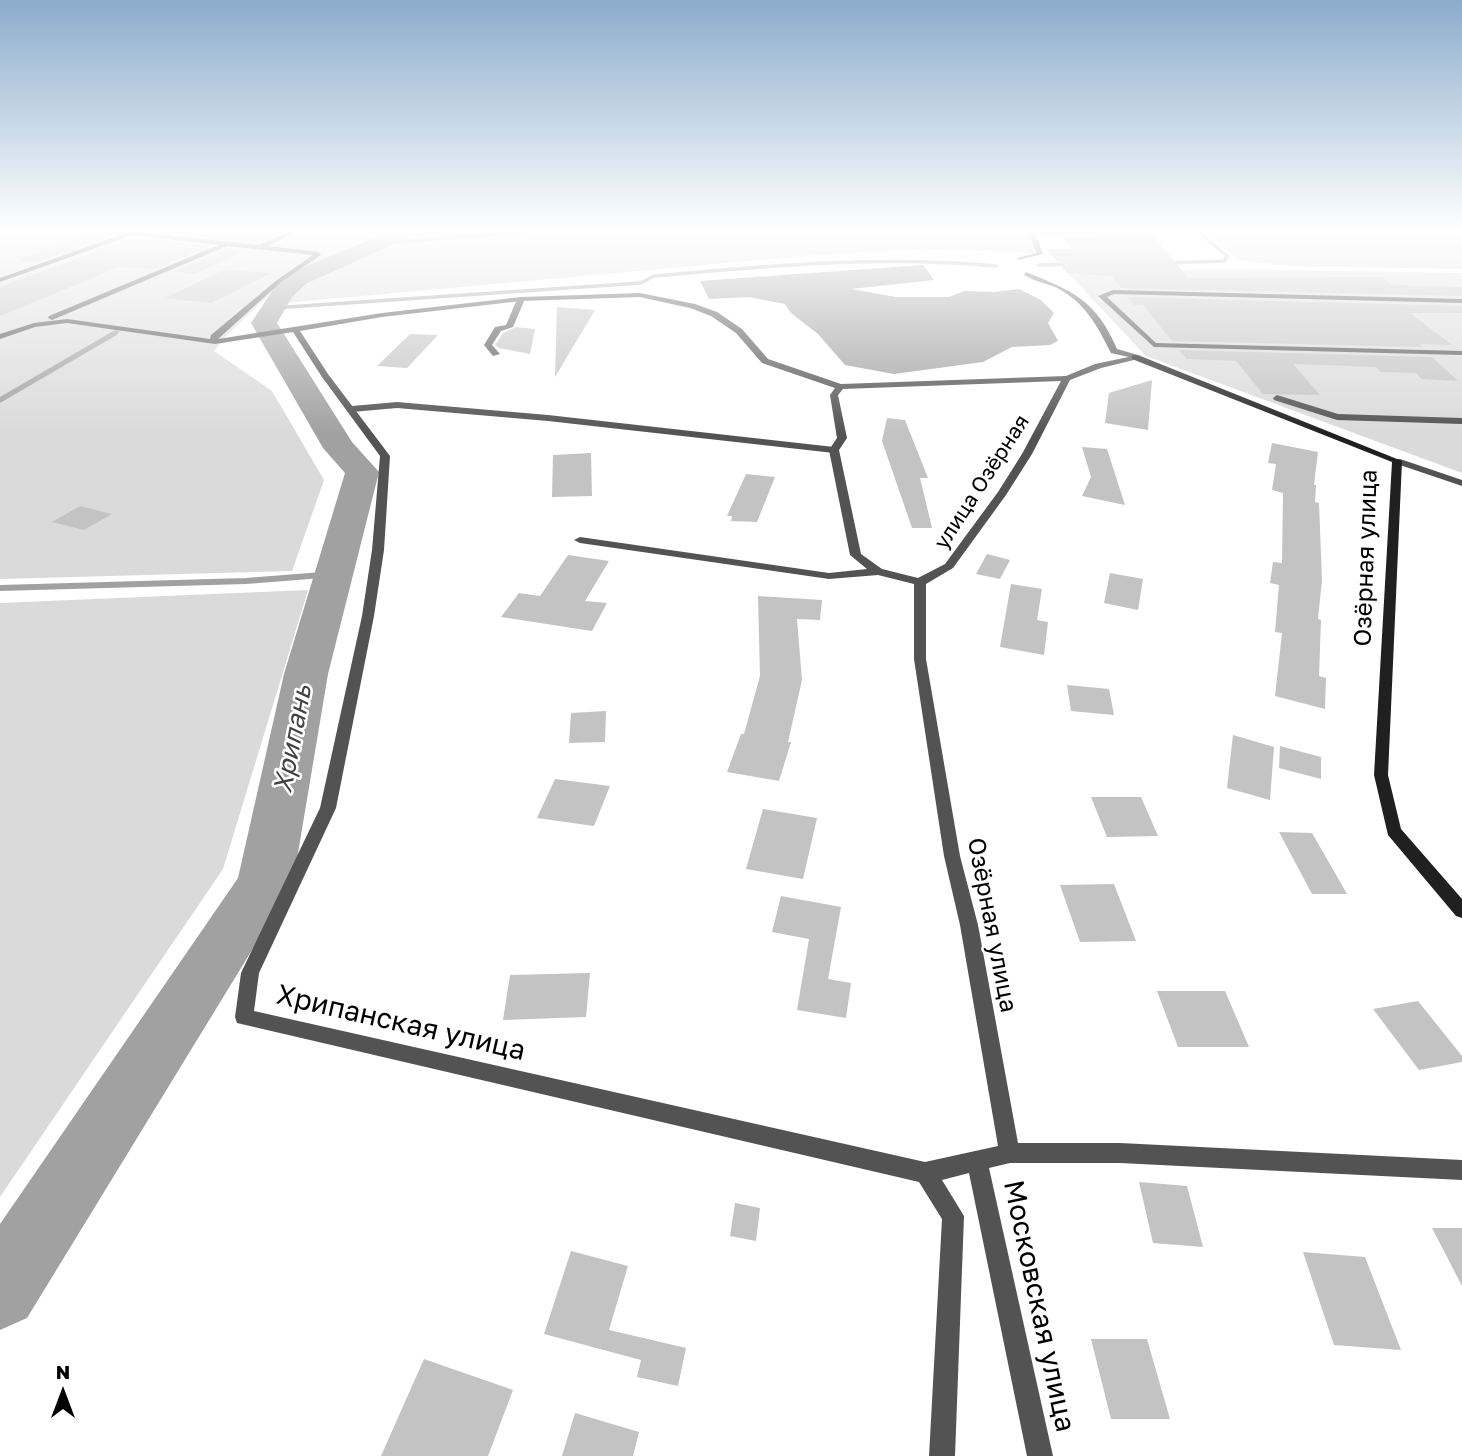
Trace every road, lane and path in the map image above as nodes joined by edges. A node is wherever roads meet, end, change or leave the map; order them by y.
1 (98, 298) edge
2 (259, 298) edge
3 (552, 298) edge
4 (654, 298) edge
5 (1075, 298) edge
6 (1104, 298) edge
7 (1344, 298) edge
8 (520, 299) junction
9 (1462, 301) edge
10 (50, 321) junction
11 (295, 329) junction
12 (0, 338) edge
13 (215, 342) junction
14 (1462, 353) edge
15 (496, 354) dead end
16 (1135, 357) junction
17 (1067, 377) junction
18 (840, 387) junction
19 (1277, 398) dead end
20 (352, 409) junction
21 (1462, 421) edge
22 (834, 450) junction
23 (1398, 461) junction
24 (1462, 483) edge
25 (580, 540) dead end
26 (878, 572) junction
27 (920, 582) junction
28 (1462, 911) edge
29 (1010, 1153) junction
30 (977, 1161) junction
31 (1462, 1170) edge
32 (925, 1173) junction
33 (942, 1456) edge
34 (1040, 1456) edge

1 - 10 street
2 - 13 street
3 - 8 street
4 - 18 street
5 - 16 street
6 - 14 street
7 - 9 street
8 - 11 street
8 - 15 street
10 - 12 street
10 - 13 street
11 - 13 street
11 - 20 street
16 - 17 street
16 - 23 street, Озёрная улица
17 - 18 street
17 - 27 street, улица Озёрная
18 - 22 street
19 - 21 street
20 - 22 street
20 - 32 street, Хрипанская улица
22 - 26 street
23 - 24 street
23 - 28 street, Озёрная улица
25 - 26 street
26 - 27 street
27 - 29 street, Озёрная улица
29 - 30 street, Московская улица
29 - 31 street, Московская улица
30 - 32 street, Хрипанская улица
30 - 34 street, Московская улица
32 - 33 street

